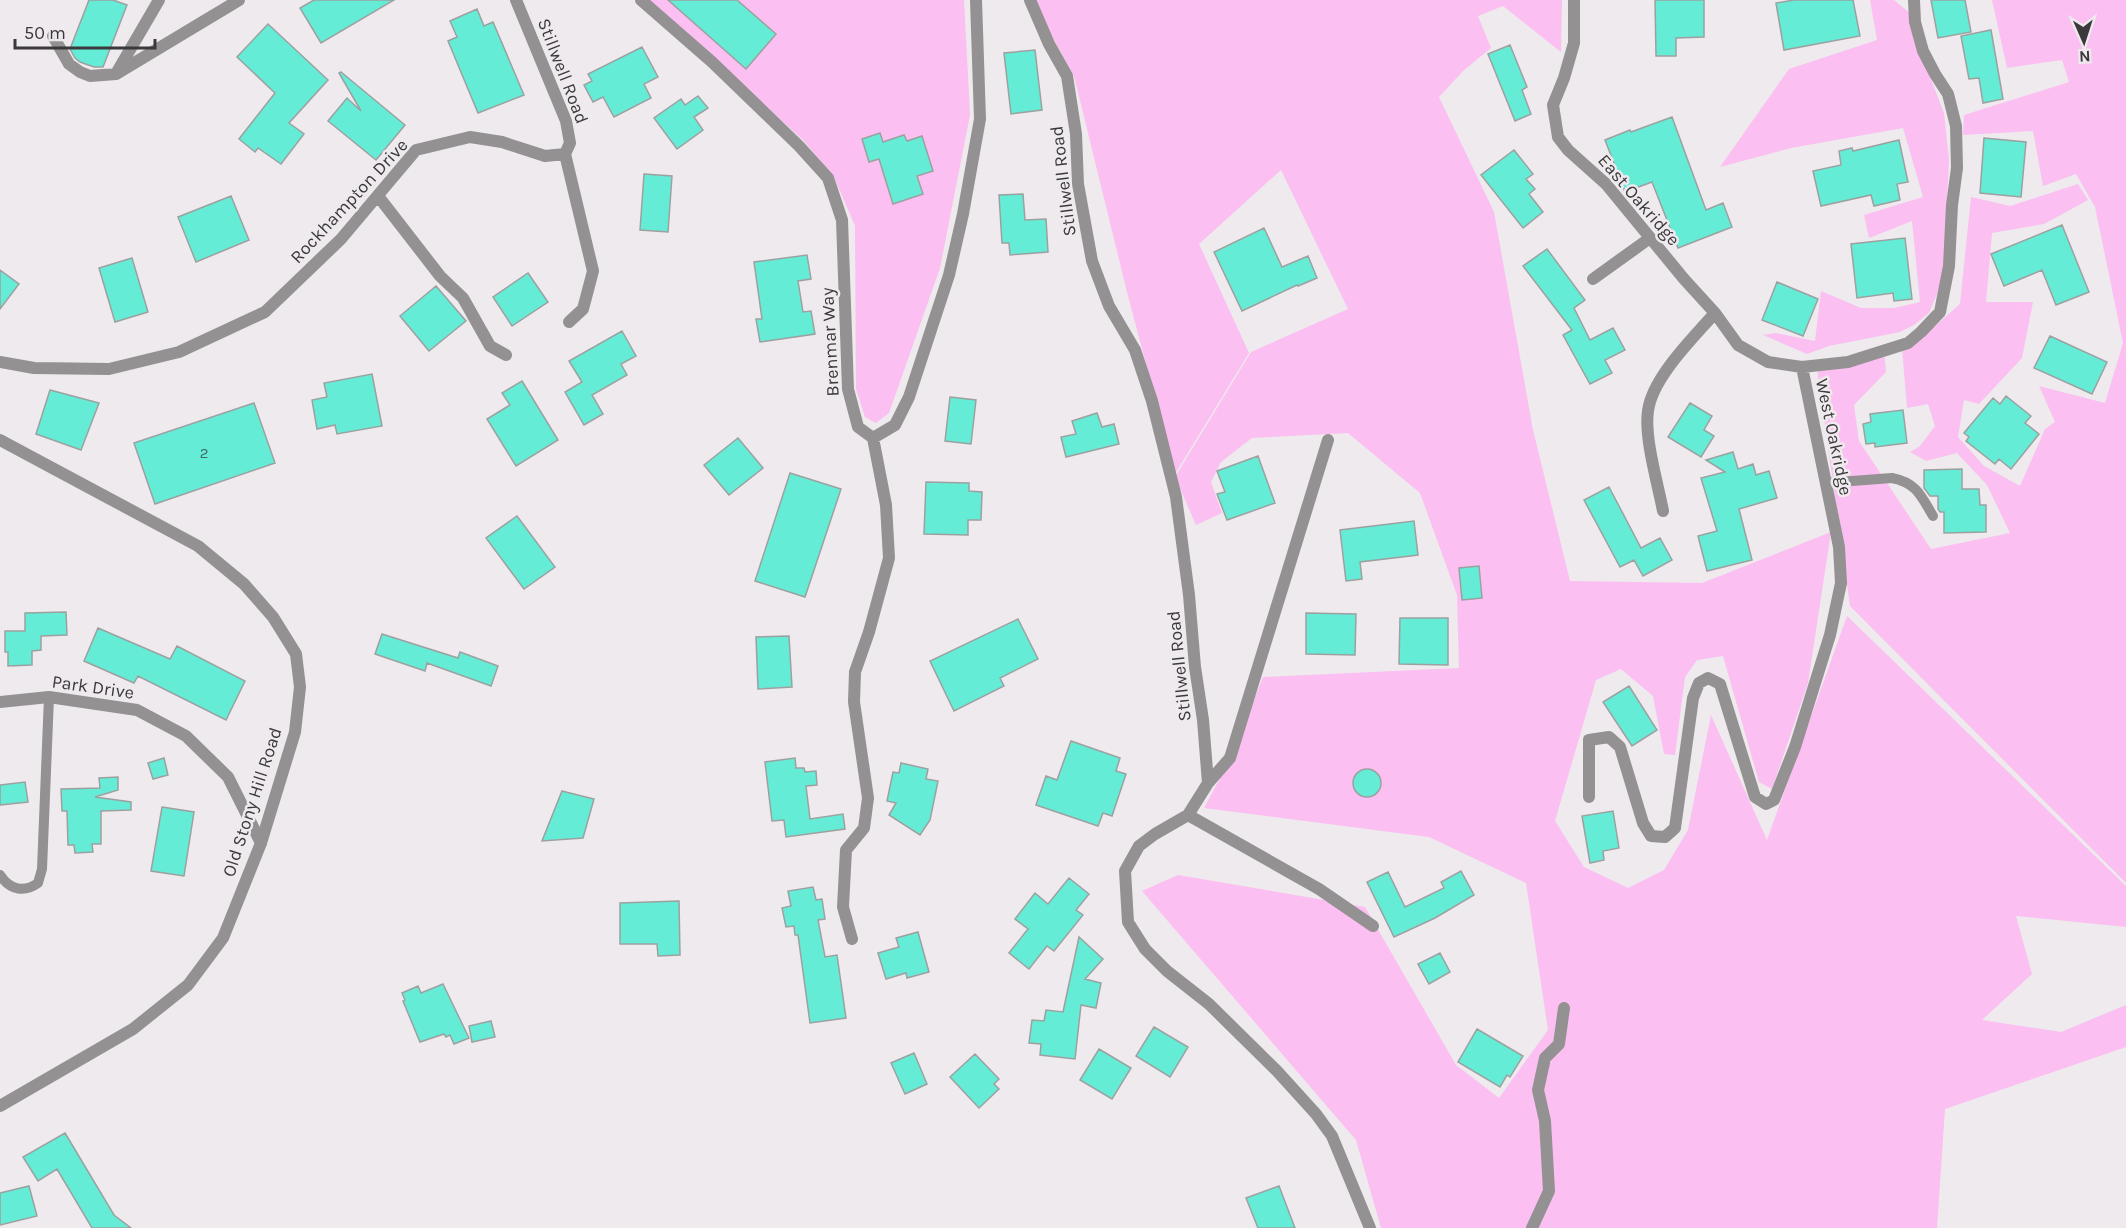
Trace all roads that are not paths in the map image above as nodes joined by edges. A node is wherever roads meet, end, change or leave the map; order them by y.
1 (159, 0) edge
2 (239, 0) edge
3 (516, 0) edge
4 (641, 0) edge
5 (976, 0) edge
6 (1030, 0) edge
7 (1574, 0) edge
8 (1910, 1) edge
9 (53, 36) dead end
10 (116, 74) junction
11 (565, 154) junction
12 (378, 196) junction
13 (1650, 238) junction
14 (1593, 279) dead end
15 (1714, 313) junction
16 (569, 322) dead end
17 (506, 355) dead end
18 (0, 362) edge
19 (1802, 367) junction
20 (873, 438) junction
21 (0, 440) edge
22 (1328, 440) dead end
23 (1825, 483) junction
24 (1663, 511) dead end
25 (1933, 516) dead end
26 (49, 697) junction
27 (0, 702) edge
28 (1209, 783) junction
29 (1589, 797) dead end
30 (1188, 816) junction
31 (261, 843) junction
32 (0, 875) edge
33 (1373, 926) dead end
34 (852, 939) dead end
35 (1563, 1008) dead end
36 (0, 1106) edge
37 (1370, 1228) edge
38 (1532, 1228) edge

1 - 10 street
2 - 10 street
3 - 11 street, Stillwell Road
4 - 20 street, Brenmar Way
5 - 20 street
6 - 28 street, Stillwell Road
7 - 13 street, East Oakridge
8 - 19 street, West Oakridge
9 - 10 street
11 - 12 street, Rockhampton Drive
11 - 16 street, Stillwell Road
12 - 17 street
12 - 18 street, Rockhampton Drive
13 - 14 street
13 - 15 street, East Oakridge
15 - 19 street, East Oakridge
15 - 24 street
19 - 23 street, West Oakridge
20 - 34 street
21 - 31 street, Old Stony Hill Road
22 - 28 street
23 - 25 lane
23 - 29 street, West Oakridge
26 - 27 street, Park Drive
26 - 31 street, Park Drive
26 - 32 lane
28 - 30 street
30 - 33 street
30 - 37 street
31 - 36 street, Old Stony Hill Road
35 - 38 street

